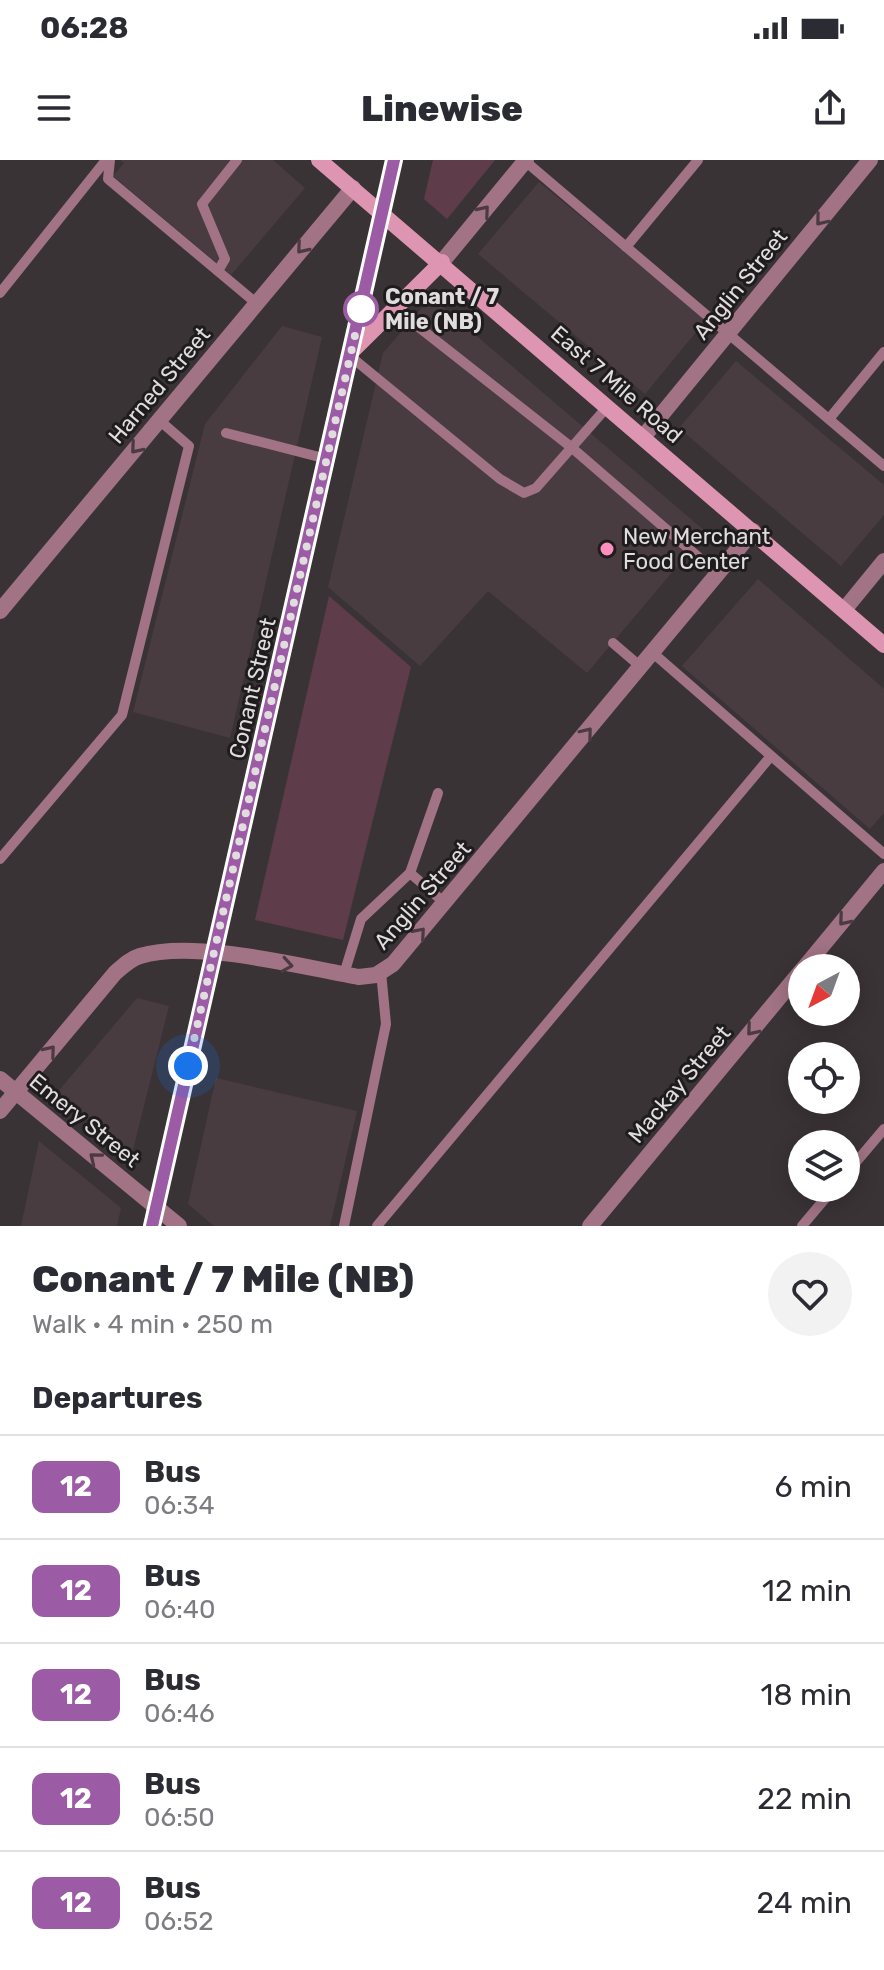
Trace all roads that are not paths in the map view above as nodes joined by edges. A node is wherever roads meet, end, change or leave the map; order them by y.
1 (108, 160) edge
2 (237, 160) edge
3 (319, 160) edge
4 (394, 160) edge
5 (525, 160) edge
6 (698, 160) edge
7 (870, 160) edge
8 (353, 188) junction
9 (382, 215) junction
10 (626, 247) junction
11 (442, 262) junction
12 (218, 271) junction
13 (0, 293) edge
14 (256, 303) junction
15 (397, 310) junction
16 (728, 333) junction
17 (884, 352) edge
18 (351, 353) junction
19 (608, 406) junction
20 (829, 419) junction
21 (159, 420) junction
22 (226, 433) dead end
23 (644, 436) junction
24 (571, 447) junction
25 (327, 459) junction
26 (884, 466) edge
27 (753, 531) junction
28 (884, 561) edge
29 (718, 574) junction
30 (844, 610) junction
31 (0, 611) edge
32 (613, 643) dead end
33 (884, 645) edge
34 (653, 653) junction
35 (641, 667) junction
36 (771, 756) junction
37 (438, 793) dead end
38 (884, 854) edge
39 (0, 859) edge
40 (884, 871) edge
41 (410, 873) junction
42 (446, 904) junction
43 (214, 953) junction
44 (815, 954) edge
45 (381, 972) junction
46 (344, 974) junction
47 (788, 987) edge
48 (0, 1079) edge
49 (16, 1092) junction
50 (0, 1111) edge
51 (884, 1129) edge
52 (860, 1157) edge
53 (822, 1202) edge
54 (156, 1207) junction
55 (152, 1226) edge
56 (179, 1226) edge
57 (344, 1226) edge
58 (377, 1226) edge
59 (590, 1226) edge
60 (802, 1226) edge

1 - 12 lane
1 - 13 lane
2 - 12 lane
3 - 8 main road, East 7 Mile Road
4 - 9 main road, Conant Street
5 - 10 lane
11 -> 5 street
6 - 10 lane
7 -> 16 street, Anglin Street
8 - 9 main road, East 7 Mile Road
8 -> 14 street, Harned Street
9 - 11 main road, East 7 Mile Road
9 - 18 main road, Conant Street
10 - 16 lane
11 - 15 main road
11 - 19 main road, East 7 Mile Road
12 - 14 lane
14 - 21 street, Harned Street
15 - 18 main road
15 - 24 lane
16 - 20 lane
16 - 23 street, Anglin Street
17 - 20 lane
18 - 24 lane
18 - 25 main road, Conant Street
19 - 23 main road, East 7 Mile Road
19 - 24 lane
20 - 26 lane
21 -> 31 street, Harned Street
21 - 39 lane
22 - 25 lane
23 - 27 main road, East 7 Mile Road
24 - 29 lane
25 - 43 main road, Conant Street
27 - 29 street, Anglin Street
27 - 30 main road, East 7 Mile Road
28 - 30 street
29 - 34 street, Anglin Street
30 - 33 main road, East 7 Mile Road
32 - 35 lane
34 - 35 street, Anglin Street
34 - 36 lane
42 -> 35 street, Anglin Street
36 - 38 lane
36 - 58 lane
37 - 41 lane
40 -> 44 street, Mackay Street
41 - 42 lane
41 - 46 lane
45 -> 42 street, Anglin Street
43 -> 46 street, Anglin Street
49 -> 43 street, Anglin Street
43 - 54 main road, Conant Street
45 - 46 street, Anglin Street
45 - 57 lane
47 -> 59 street, Mackay Street
48 - 49 street, Emery Street
49 - 50 street, Anglin Street
54 -> 49 street, Emery Street
51 - 52 lane
53 - 60 lane
54 - 55 main road, Conant Street
54 - 56 street, Emery Street

